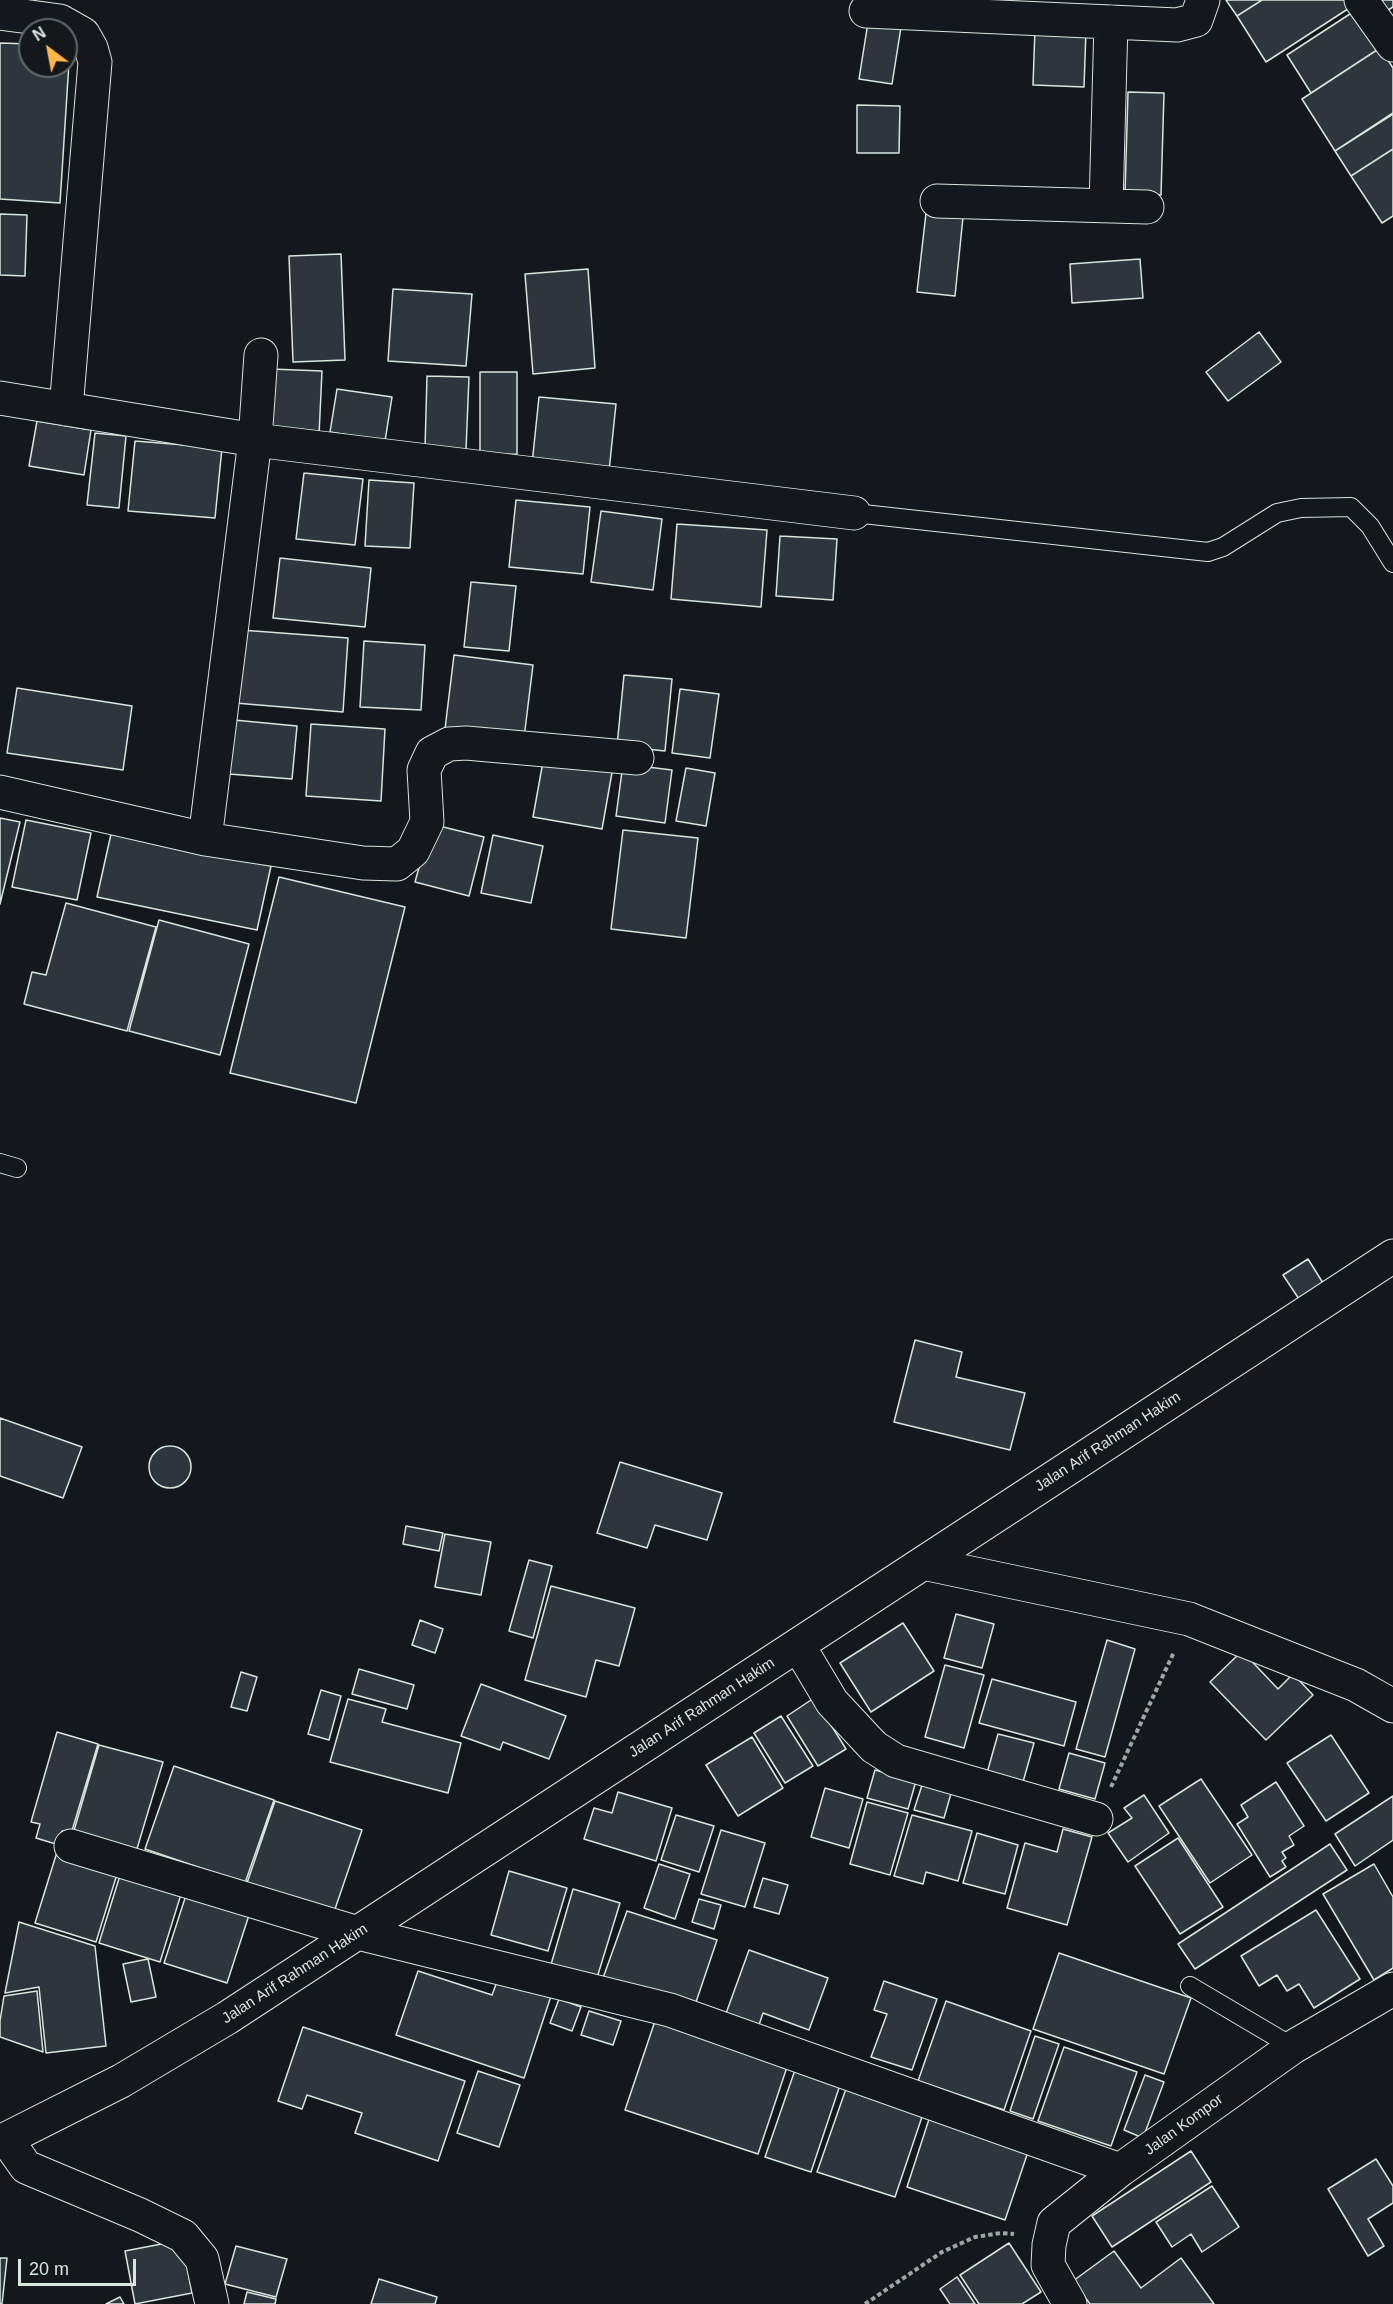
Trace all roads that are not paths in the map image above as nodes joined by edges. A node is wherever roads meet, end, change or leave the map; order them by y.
1 (1203, 0) edge
2 (1361, 0) edge
3 (866, 11) dead end
4 (0, 13) edge
5 (1111, 22) junction
6 (1393, 45) edge
7 (937, 201) dead end
8 (1106, 206) junction
9 (1147, 207) dead end
10 (261, 356) dead end
11 (0, 398) edge
12 (66, 409) junction
13 (255, 440) junction
14 (854, 513) joint
15 (1393, 563) edge
16 (637, 758) dead end
17 (0, 792) edge
18 (205, 839) junction
19 (1393, 1256) edge
20 (923, 1563) junction
21 (798, 1646) junction
22 (1393, 1706) edge
23 (1096, 1819) road end
24 (71, 1846) dead end
25 (358, 1932) junction
26 (1190, 1986) dead end
27 (1393, 1989) edge
28 (1293, 2047) junction
29 (3, 2141) edge
30 (1120, 2170) junction
31 (212, 2304) edge
32 (1070, 2304) edge

1 - 5 street
2 - 6 street
3 - 5 street
4 - 12 street
5 - 8 street
7 - 8 street
8 - 9 street
10 - 13 street
11 - 12 street
12 - 13 street
13 - 14 street
13 - 18 street
14 - 15 lane
16 - 18 street
17 - 18 street
19 - 20 street, Jalan Arif Rahman Hakim
20 - 21 street, Jalan Arif Rahman Hakim
20 - 22 street
21 - 23 street
21 - 25 street, Jalan Arif Rahman Hakim
24 - 25 street
25 - 29 street, Jalan Arif Rahman Hakim
25 - 30 street
26 - 28 lane
27 - 28 street, Jalan Kompor
28 - 30 street, Jalan Kompor
29 - 31 street
30 - 32 street, Jalan Kompor

